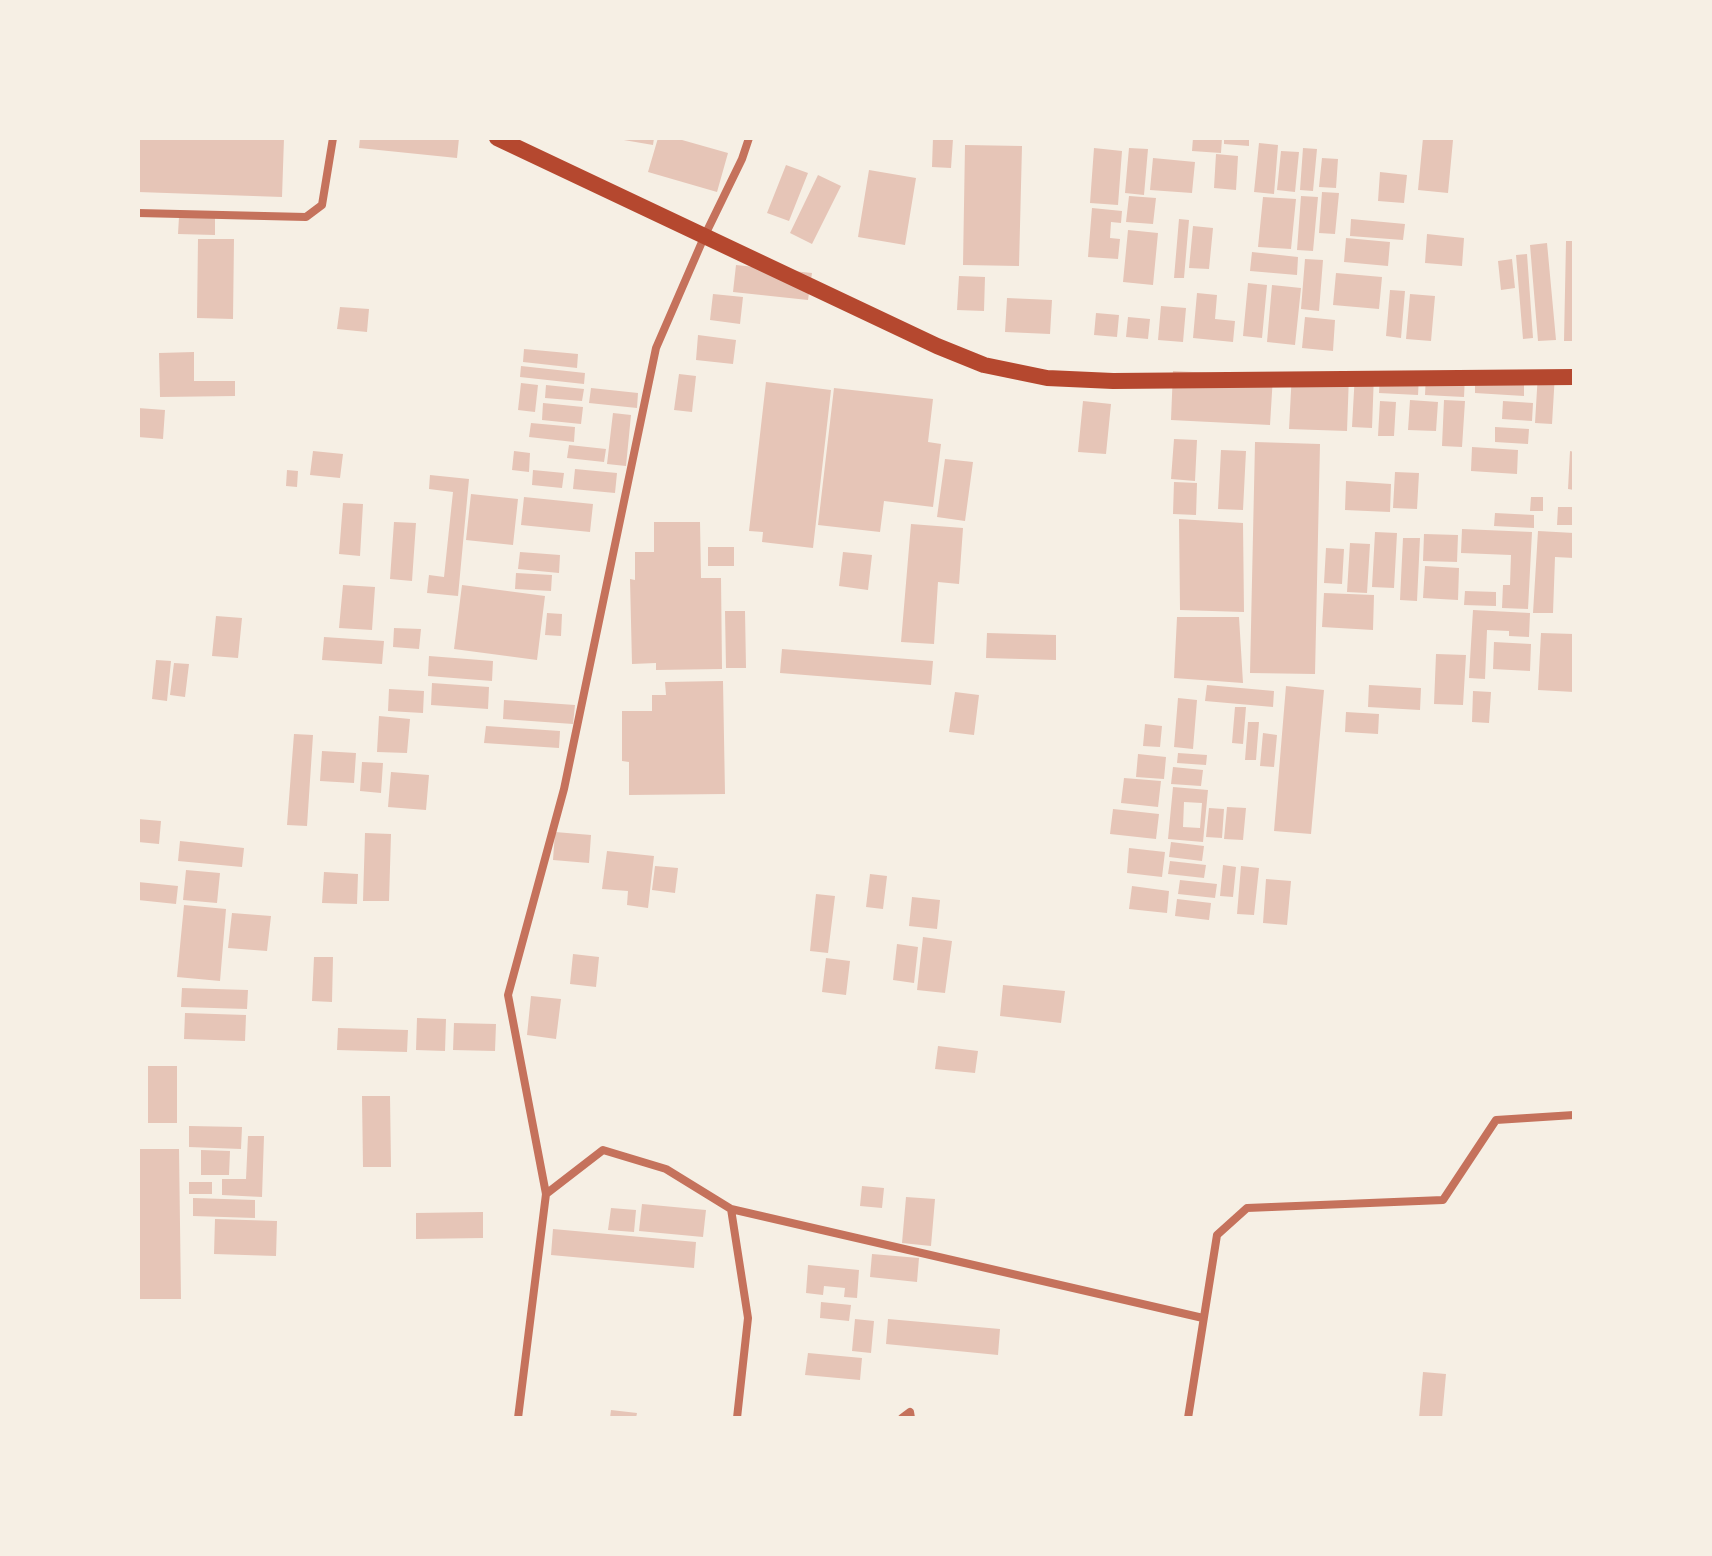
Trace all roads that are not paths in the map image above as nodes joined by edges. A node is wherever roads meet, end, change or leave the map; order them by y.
1 (333, 138) edge
2 (497, 138) edge
3 (749, 138) edge
4 (138, 213) edge
5 (705, 235) junction
6 (1574, 377) edge
7 (1574, 1115) edge
8 (546, 1194) junction
9 (731, 1209) junction
10 (1203, 1318) junction
11 (518, 1418) edge
12 (737, 1418) edge
13 (902, 1418) edge
14 (911, 1418) edge
15 (1188, 1418) edge

1 - 4 street
2 - 5 highway
3 - 5 street
5 - 6 highway
5 - 8 street
7 - 10 street
8 - 9 street
8 - 11 street
9 - 10 street
9 - 12 street
10 - 15 street
13 - 14 street

